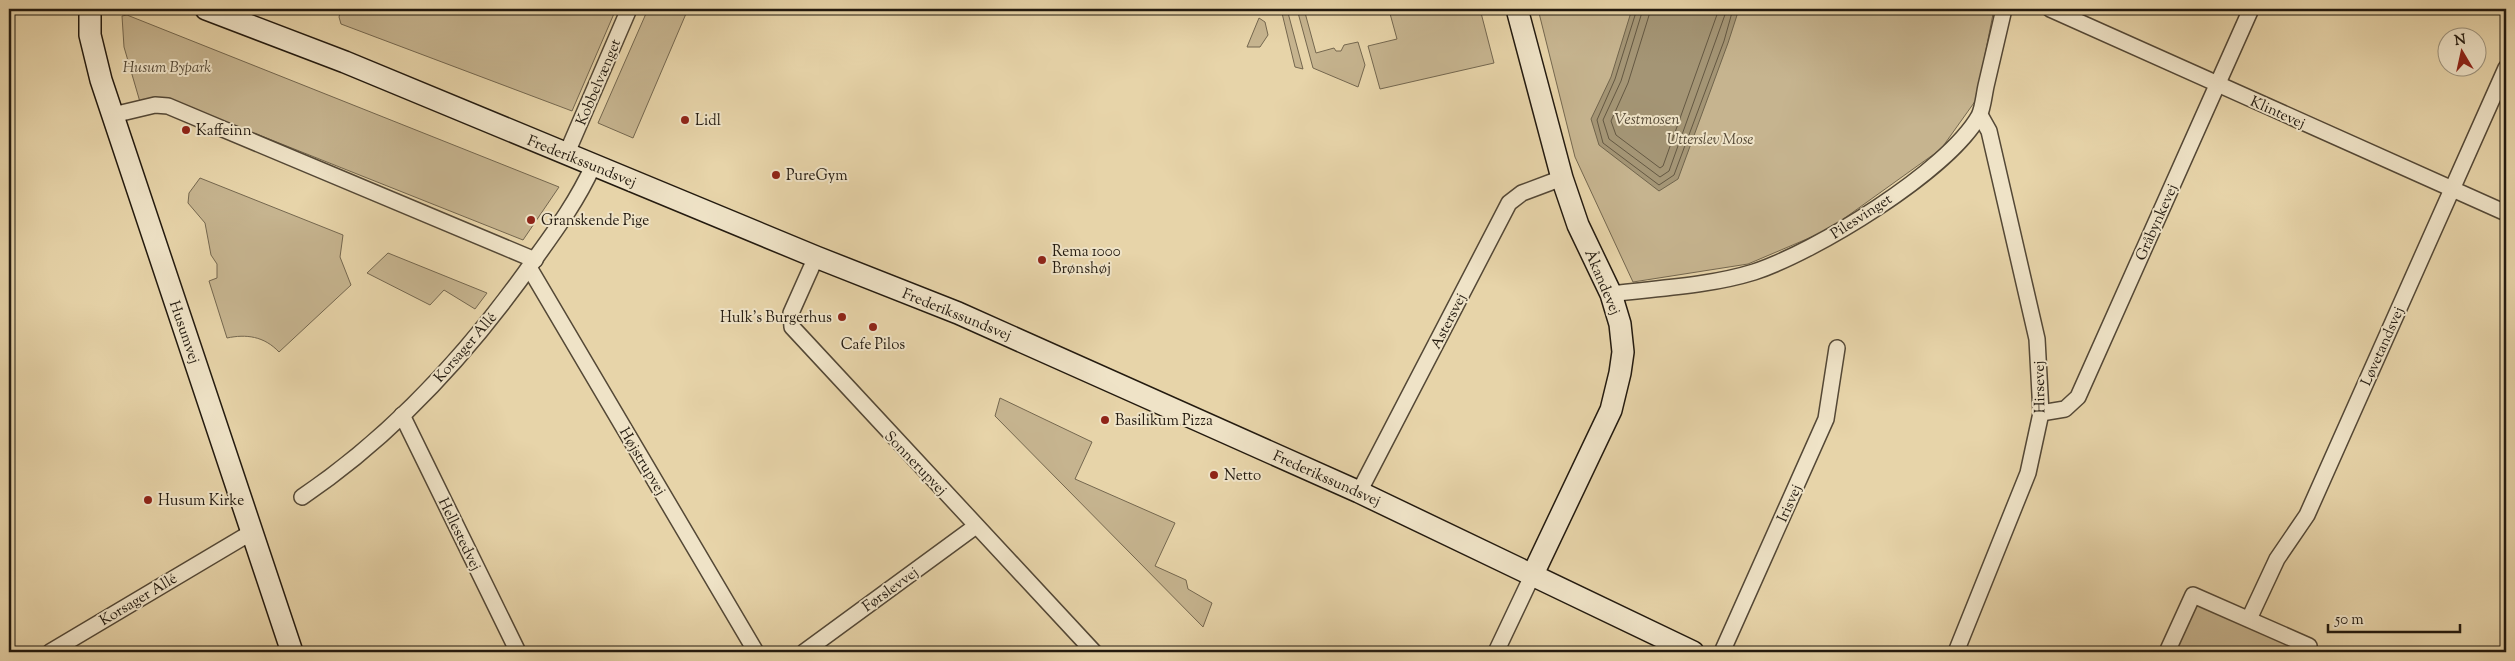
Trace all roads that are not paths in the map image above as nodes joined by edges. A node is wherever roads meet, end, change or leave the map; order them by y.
1 (90, 9) edge
2 (206, 9) edge
3 (629, 9) edge
4 (1517, 9) edge
5 (2004, 9) edge
6 (2050, 9) edge
7 (2252, 9) edge
8 (2506, 68) edge
9 (2218, 85) junction
10 (1980, 115) junction
11 (113, 116) junction
12 (566, 155) junction
13 (594, 166) junction
14 (1562, 178) junction
15 (2452, 189) junction
16 (2506, 213) edge
17 (816, 258) junction
18 (532, 264) junction
19 (1611, 294) junction
20 (1837, 348) dead end
21 (2042, 413) junction
22 (402, 415) junction
23 (1360, 492) junction
24 (302, 497) dead end
25 (976, 526) junction
26 (252, 532) junction
27 (1532, 576) junction
28 (2249, 619) junction
29 (50, 652) edge
30 (292, 652) edge
31 (518, 652) edge
32 (756, 652) edge
33 (804, 652) edge
34 (1094, 652) edge
35 (1496, 652) edge
36 (1693, 652) edge
37 (1722, 652) edge
38 (1956, 652) edge
39 (2167, 652) edge
40 (2306, 652) edge

1 - 11 main road, Husumvej
2 - 12 main road, Frederikssundsvej
3 - 12 street, Kobbelvænget
4 - 14 main road, Åkandevej
5 - 10 street, Pilesvinget
6 - 9 street, Klintevej
7 - 9 street, Gråbynkevej
8 - 15 street, Løvetandsvej
9 - 15 street, Klintevej
9 - 21 street, Gråbynkevej
10 - 19 street, Pilesvinget
10 - 21 street, Hirsevej
11 - 18 street
11 - 26 main road, Husumvej
12 - 13 main road, Frederikssundsvej
13 - 17 main road, Frederikssundsvej
13 - 18 street, Korsager Allé
14 - 19 main road, Åkandevej
14 - 23 street, Astersvej
15 - 16 street, Klintevej
15 - 28 street, Løvetandsvej
17 - 23 main road, Frederikssundsvej
17 - 25 street, Sonnerupvej
18 - 22 street, Korsager Allé
18 - 32 street, Højstrupvej
19 - 27 main road, Åkandevej
20 - 37 street, Irisvej
21 - 38 street, Hirsevej
22 - 24 street, Korsager Allé
22 - 31 street, Hellestedvej
23 - 27 main road, Frederikssundsvej
25 - 33 street, Førslevvej
25 - 34 street, Sonnerupvej
26 - 29 street, Korsager Allé
26 - 30 main road, Husumvej
27 - 35 street
27 - 36 main road, Frederikssundsvej
28 - 39 street
28 - 40 street

